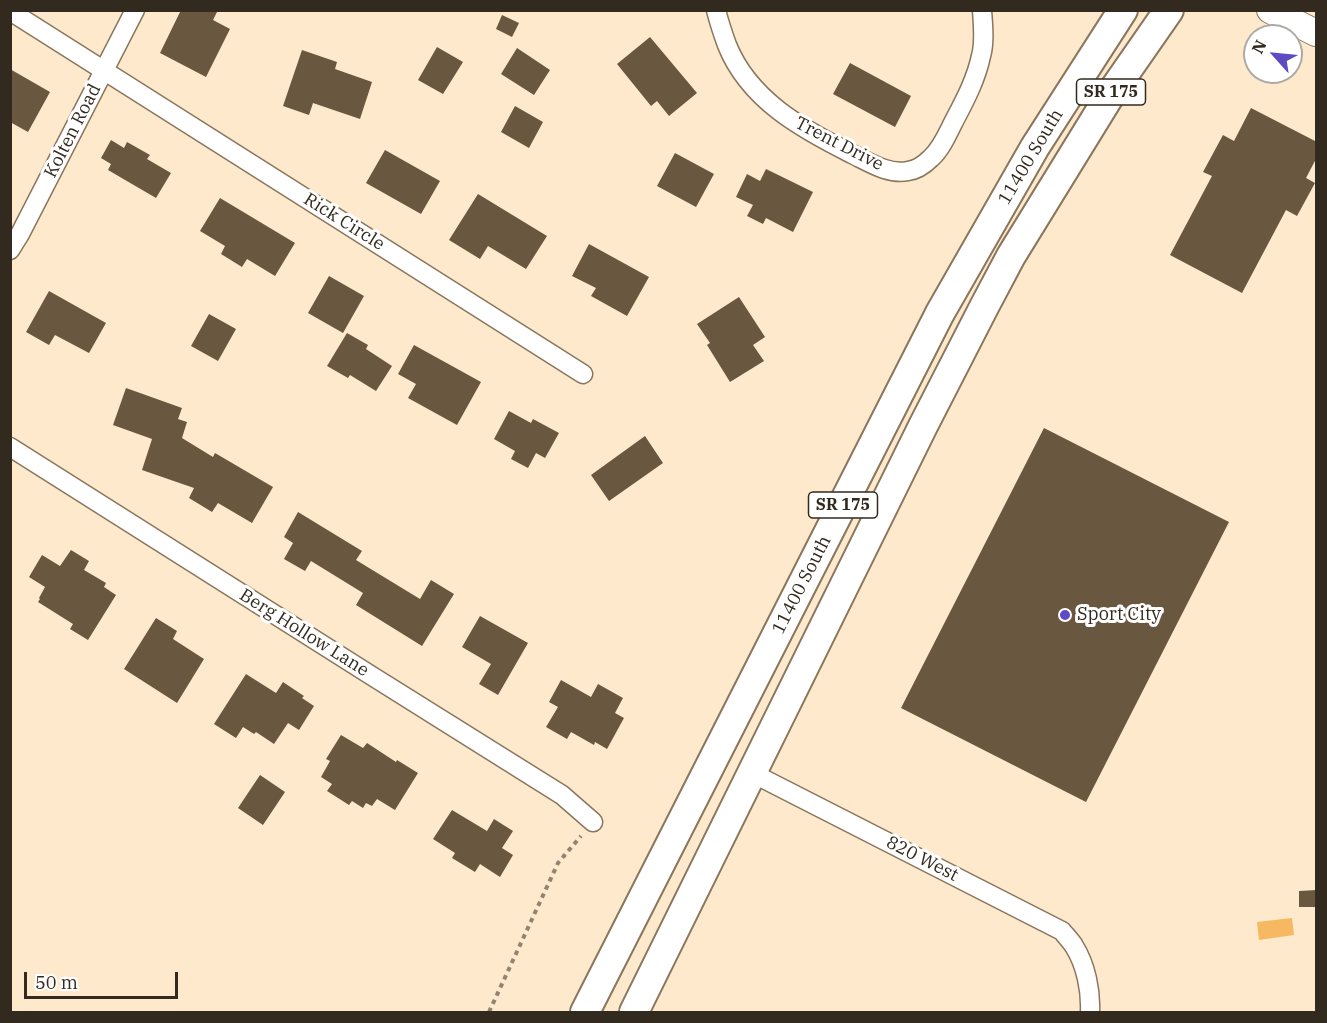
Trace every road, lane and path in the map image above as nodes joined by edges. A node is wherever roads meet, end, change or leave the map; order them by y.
1 (135, 10) edge
2 (716, 10) edge
3 (982, 10) edge
4 (1123, 10) edge
5 (1169, 10) edge
6 (1270, 10) edge
7 (10, 11) edge
8 (1317, 33) edge
9 (104, 71) junction
10 (10, 250) edge
11 (584, 374) dead end
12 (10, 447) edge
13 (752, 773) junction
14 (593, 822) joint
15 (489, 1012) edge
16 (585, 1012) edge
17 (634, 1012) edge
18 (1090, 1012) edge

1 - 9 street, Kolten Road
2 - 3 street, Trent Drive
4 - 16 main road, 11400 South / SR 175
5 - 13 main road, 11400 South / SR 175
6 - 8 street
7 - 9 street, Rick Circle
9 - 10 street, Kolten Road
9 - 11 street, Rick Circle
12 - 14 street, Berg Hollow Lane
13 - 17 main road, 11400 South / SR 175
13 - 18 street, 820 West
14 - 15 path

